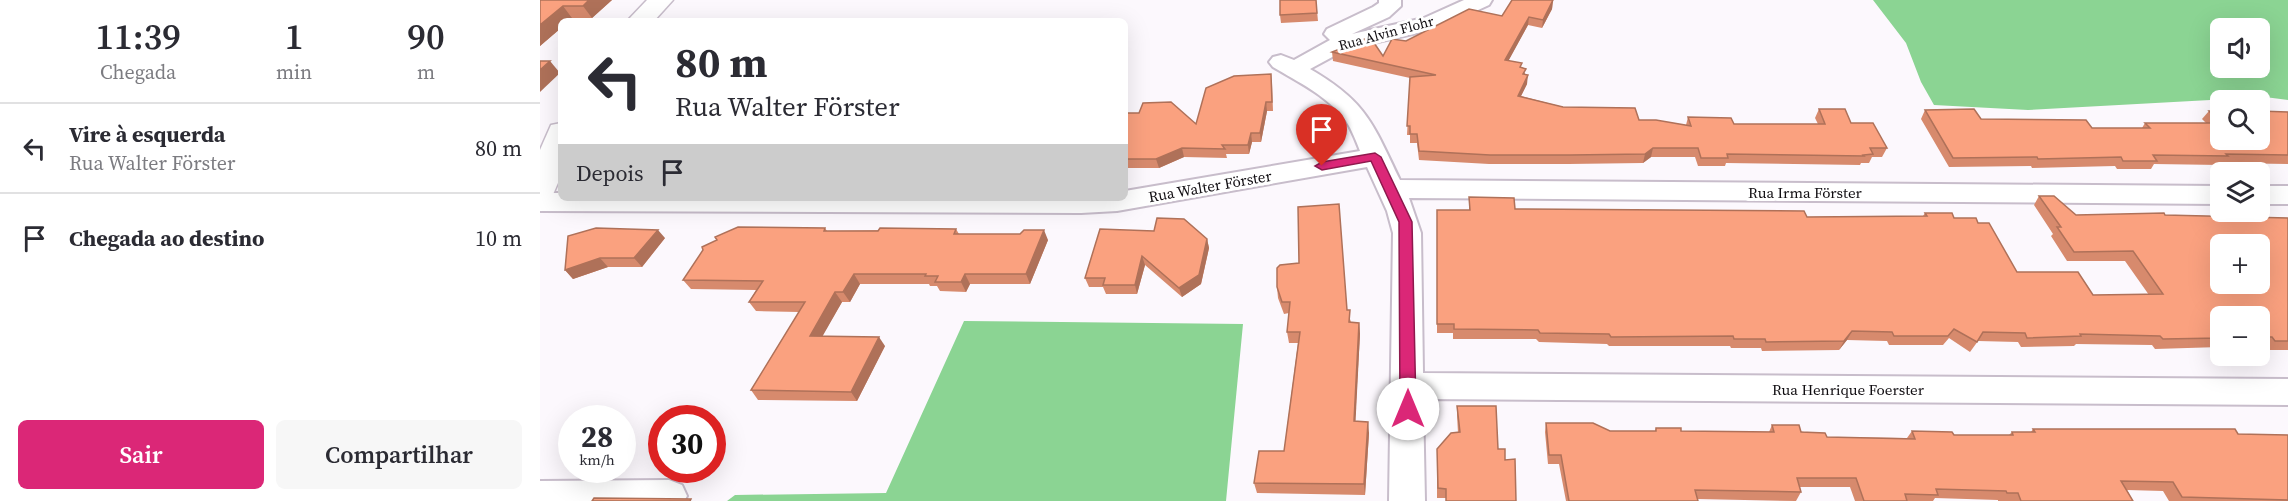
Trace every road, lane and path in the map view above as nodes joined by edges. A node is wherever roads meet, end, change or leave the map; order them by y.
1 (661, 0) edge
2 (1390, 0) edge
3 (1481, 0) edge
4 (643, 18) edge
5 (1286, 65) junction
6 (558, 141) edge
7 (1375, 157) junction
8 (1390, 189) junction
9 (540, 192) edge
10 (2210, 195) edge
11 (2270, 195) edge
12 (2288, 195) edge
13 (1128, 200) edge
14 (1114, 201) edge
15 (540, 202) edge
16 (1409, 386) junction
17 (2288, 392) edge
18 (669, 496) edge
19 (540, 497) edge
20 (1407, 501) edge

1 - 4 main road
2 - 5 street
3 - 5 street, Rua Alvin Flohr
5 - 7 street
6 - 9 main road
7 - 8 street
7 - 13 street, Rua Walter Förster
8 - 10 street, Rua Irma Förster
8 - 16 street
11 - 12 street
14 - 15 street, Rua Walter Förster
16 - 17 street, Rua Henrique Foerster
16 - 20 street
18 - 19 street

